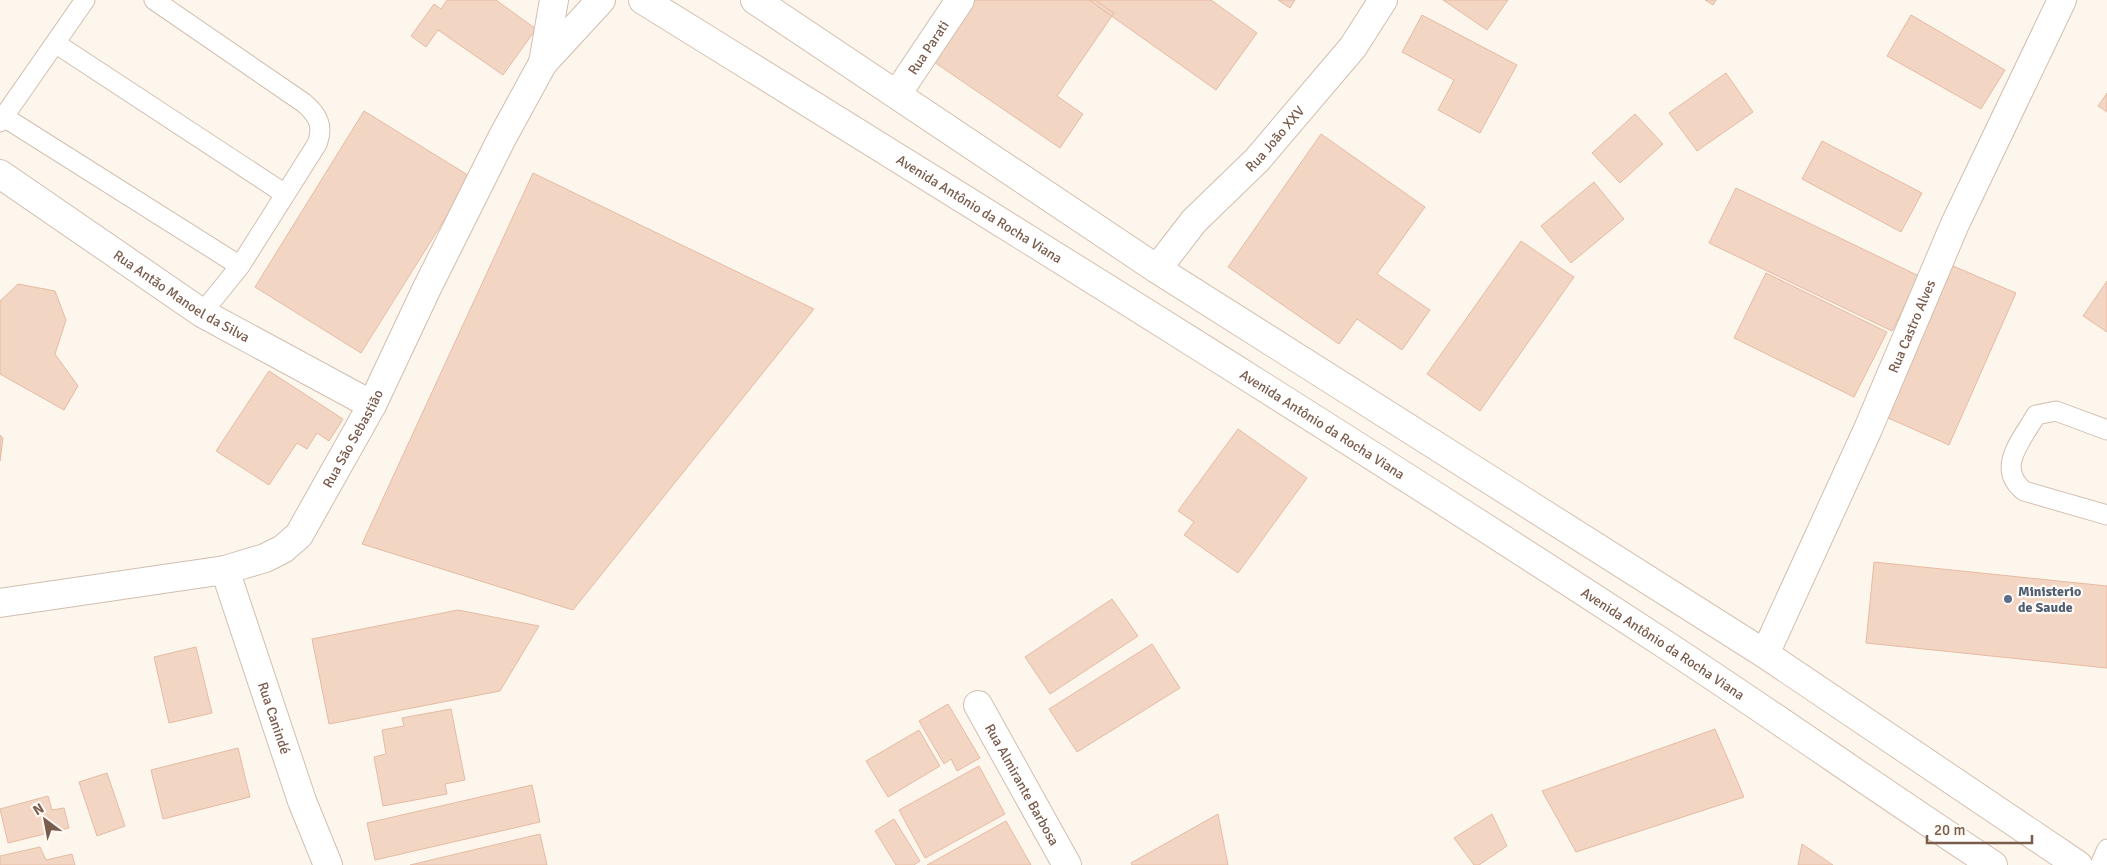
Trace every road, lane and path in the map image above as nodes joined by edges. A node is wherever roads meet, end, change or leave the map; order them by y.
1 (85, 0) edge
2 (154, 0) edge
3 (554, 0) edge
4 (601, 0) edge
5 (643, 0) edge
6 (755, 0) edge
7 (960, 0) edge
8 (1383, 0) edge
9 (2062, 0) edge
10 (55, 43) junction
11 (543, 62) junction
12 (898, 94) junction
13 (2, 119) edge
14 (0, 174) edge
15 (285, 194) junction
16 (240, 266) junction
17 (1156, 269) junction
18 (202, 313) junction
19 (372, 405) junction
20 (2107, 430) edge
21 (2107, 515) edge
22 (225, 570) junction
23 (0, 603) edge
24 (1765, 654) junction
25 (978, 705) dead end
26 (2107, 849) edge
27 (328, 865) edge
28 (1067, 865) edge
29 (1994, 865) edge
30 (2078, 865) edge
31 (2100, 865) edge

1 - 10 lane
2 - 15 lane
3 - 11 main road, Rua São Sebastião
4 - 11 main road, Rua São Sebastião
5 - 29 main road, Avenida Antônio da Rocha Viana
6 - 12 main road
7 - 12 main road, Rua Parati
8 - 17 main road, Rua João XXV
9 - 24 main road, Rua Castro Alves
10 - 13 lane
10 - 15 lane
11 - 19 main road, Rua São Sebastião
12 - 17 main road
13 - 16 lane
14 - 18 main road, Rua Antão Manoel da Silva
15 - 16 lane
16 - 18 lane
17 - 24 main road
18 - 19 main road, Rua Antão Manoel da Silva
19 - 22 main road, Rua São Sebastião
20 - 21 lane
22 - 23 main road, Rua São Sebastião
22 - 27 main road, Rua Canindé
24 - 30 main road
25 - 28 main road, Rua Almirante Barbosa
26 - 31 lane

